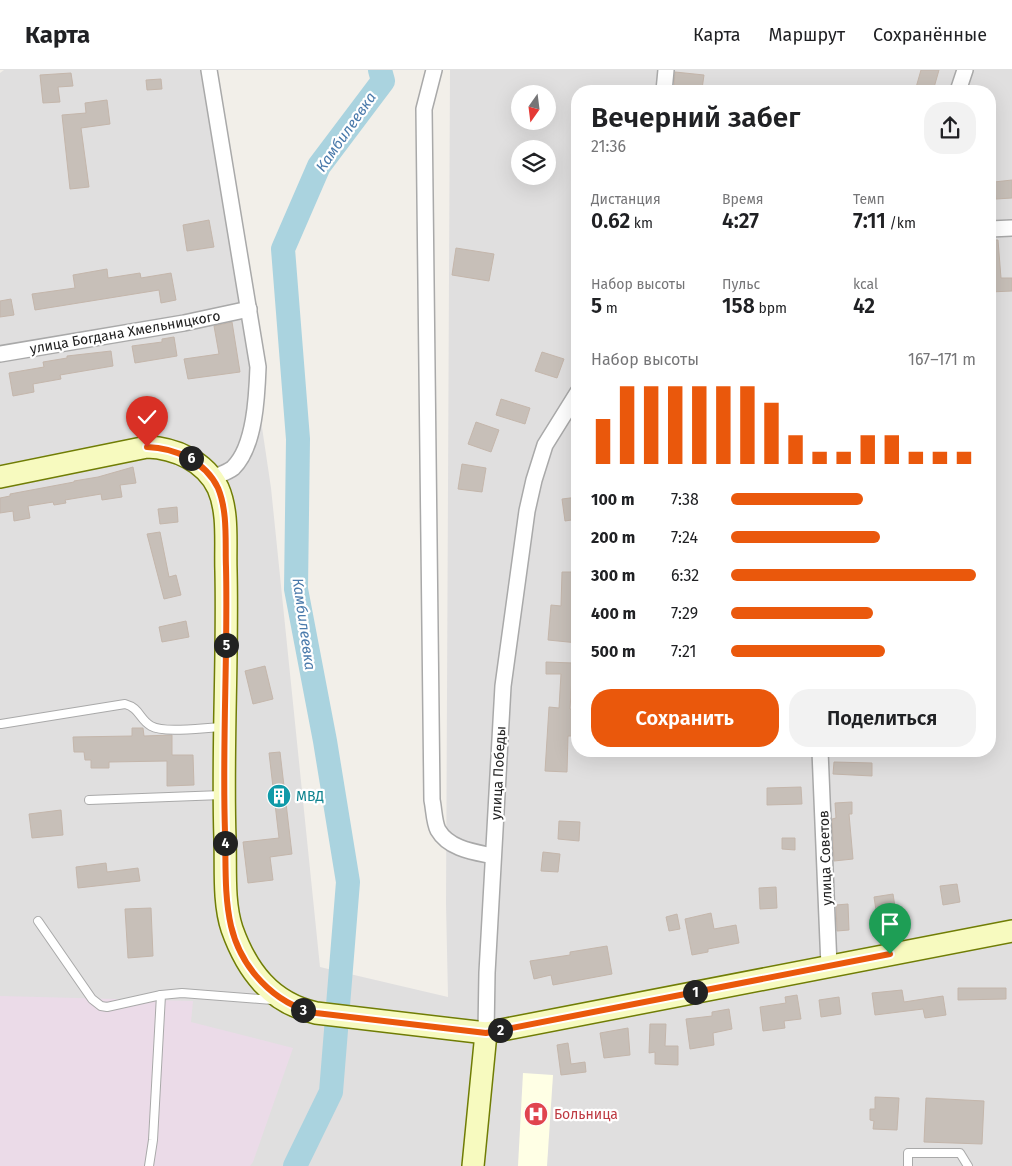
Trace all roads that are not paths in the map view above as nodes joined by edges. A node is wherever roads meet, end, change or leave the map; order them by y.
1 (208, 70) edge
2 (434, 70) edge
3 (666, 70) edge
4 (965, 70) edge
5 (665, 85) edge
6 (960, 85) edge
7 (1012, 228) edge
8 (996, 229) edge
9 (249, 309) junction
10 (0, 354) edge
11 (571, 403) edge
12 (0, 478) edge
13 (212, 478) junction
14 (1, 724) dead end
15 (224, 727) junction
16 (820, 757) edge
17 (224, 795) junction
18 (89, 800) dead end
19 (494, 856) junction
20 (38, 921) dead end
21 (1012, 931) edge
22 (829, 966) junction
23 (161, 995) junction
24 (282, 1000) junction
25 (486, 1033) junction
26 (149, 1166) edge
27 (473, 1166) edge
28 (908, 1166) edge
29 (968, 1166) edge

1 - 9 street
2 - 19 street
3 - 5 street
4 - 6 street
7 - 8 street
9 - 10 street, улица Богдана Хмельницкого
9 - 13 street
11 - 19 street, улица Победы
12 - 13 street
13 - 15 street
14 - 15 lane
15 - 17 street
16 - 22 street, улица Советов
17 - 18 lane
17 - 24 street
19 - 25 street, улица Победы
20 - 23 lane
21 - 22 street
22 - 25 street
23 - 24 lane
23 - 26 lane
24 - 25 street
25 - 27 street, улица Победы
28 - 29 lane

